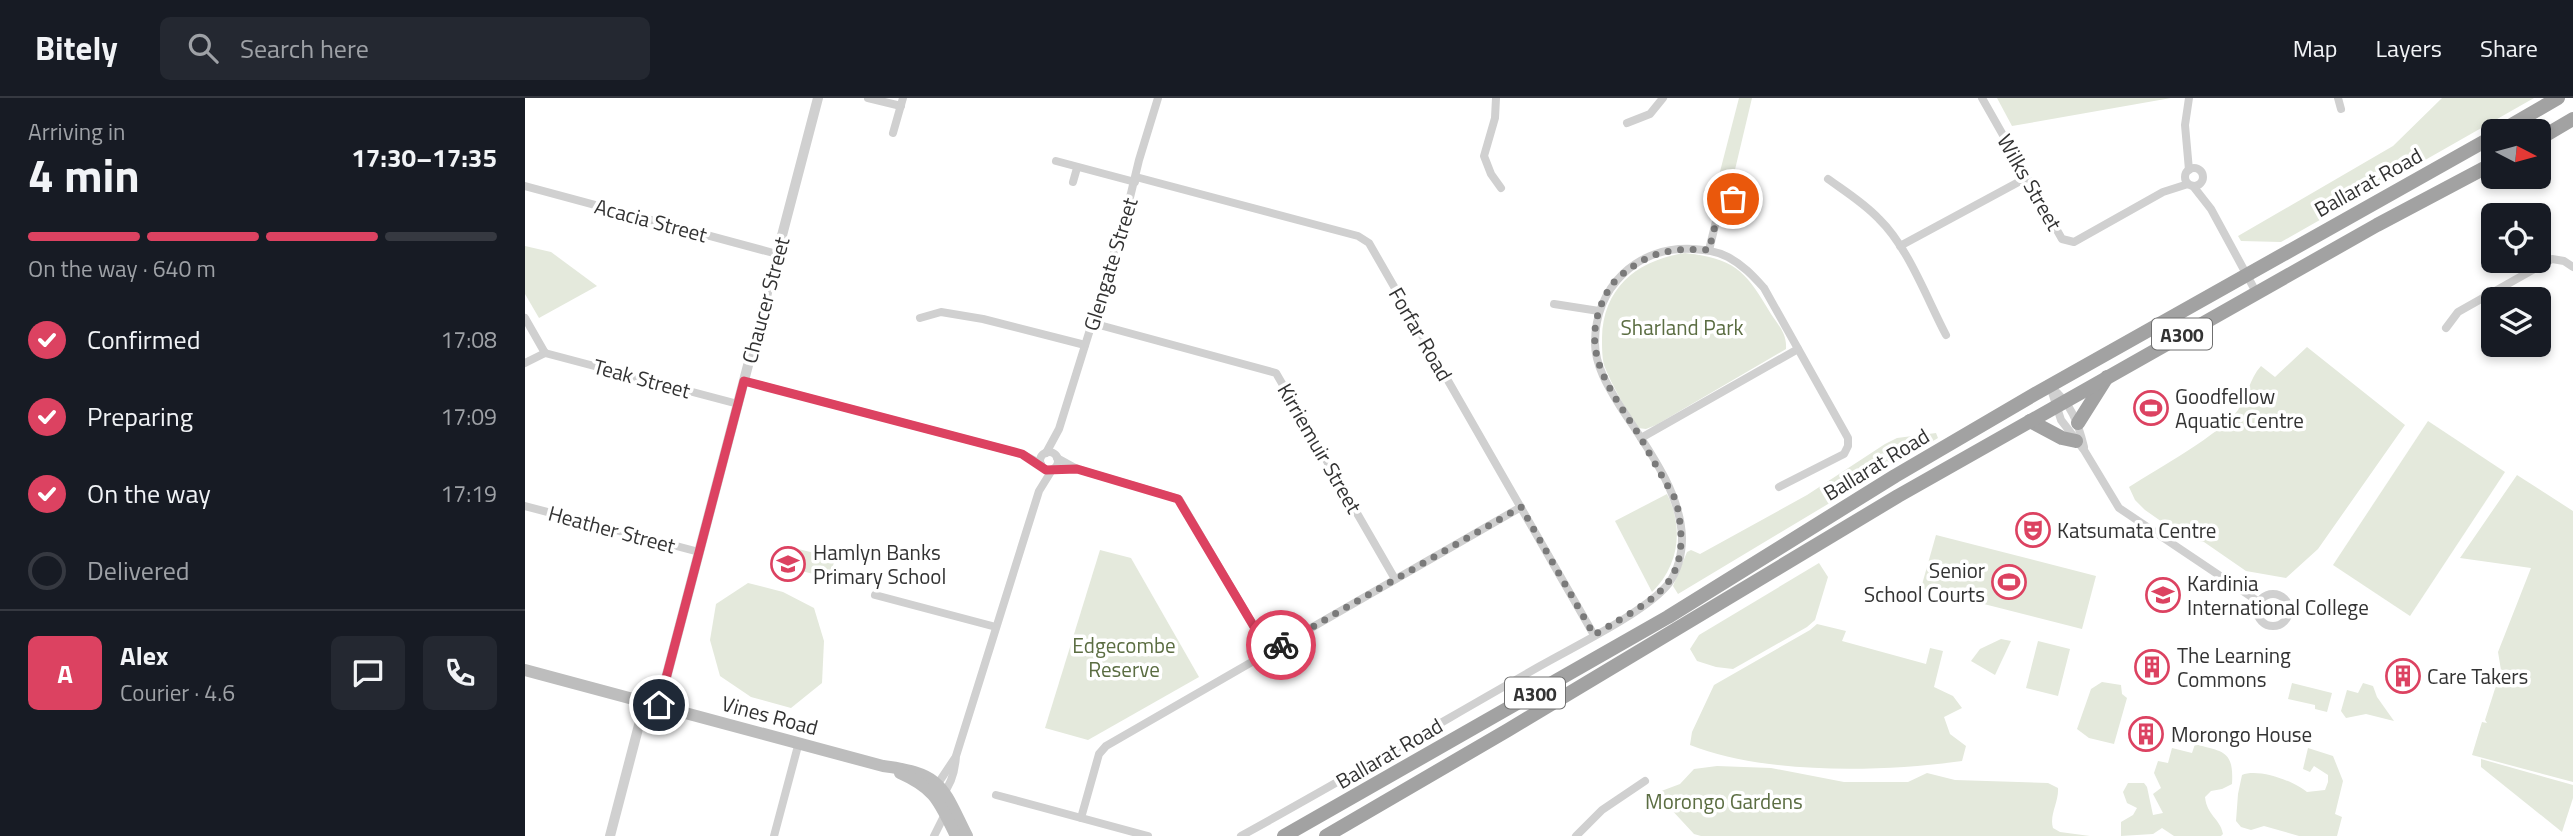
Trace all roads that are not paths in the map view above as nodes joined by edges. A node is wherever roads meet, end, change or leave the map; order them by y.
1 (818, 98) edge
2 (868, 98) edge
3 (1159, 98) edge
4 (1496, 98) edge
5 (1664, 98) edge
6 (1982, 98) edge
7 (2189, 98) edge
8 (2338, 98) edge
9 (2558, 98) edge
10 (902, 102) edge
11 (2341, 109) dead end
12 (2522, 119) edge
13 (2573, 119) edge
14 (1626, 123) dead end
15 (2551, 132) edge
16 (893, 133) dead end
17 (2481, 142) edge
18 (1056, 161) dead end
19 (1077, 168) junction
20 (2481, 170) edge
21 (2190, 176) junction
22 (2027, 178) junction
23 (1135, 179) junction
24 (1828, 179) dead end
25 (2202, 181) junction
26 (1073, 182) dead end
27 (525, 186) edge
28 (1501, 188) dead end
29 (1708, 192) dead end
30 (1736, 198) dead end
31 (1721, 201) junction
32 (2211, 209) junction
33 (1900, 246) junction
34 (1709, 250) junction
35 (777, 254) junction
36 (2573, 267) edge
37 (2246, 274) junction
38 (2256, 292) junction
39 (1553, 304) dead end
40 (1599, 311) junction
41 (525, 318) edge
42 (920, 318) dead end
43 (1092, 323) junction
44 (2446, 328) dead end
45 (1946, 335) dead end
46 (1085, 345) junction
47 (1798, 349) junction
48 (545, 353) junction
49 (525, 363) edge
50 (2107, 376) junction
51 (744, 381) junction
52 (2050, 386) junction
53 (738, 404) junction
54 (2061, 404) junction
55 (2030, 421) junction
56 (2078, 424) junction
57 (1059, 429) junction
58 (1641, 438) junction
59 (2080, 446) junction
60 (1022, 454) junction
61 (1044, 454) junction
62 (1057, 457) junction
63 (1041, 466) junction
64 (1053, 469) junction
65 (1077, 469) junction
66 (1779, 487) dead end
67 (1039, 491) junction
68 (525, 506) edge
69 (1521, 507) junction
70 (699, 552) junction
71 (1395, 579) junction
72 (875, 595) dead end
73 (2259, 602) junction
74 (996, 627) junction
75 (1594, 635) junction
76 (1269, 652) junction
77 (525, 670) edge
78 (645, 702) junction
79 (659, 705) junction
80 (799, 742) junction
81 (1645, 781) dead end
82 (938, 792) junction
83 (996, 795) dead end
84 (945, 814) junction
85 (1081, 818) junction
86 (610, 836) edge
87 (774, 836) edge
88 (934, 836) edge
89 (955, 836) edge
90 (967, 836) edge
91 (1148, 836) edge
92 (1241, 836) edge
93 (1283, 836) edge
94 (1326, 836) edge
95 (1576, 836) edge

1 - 35 street, Chaucer Street
2 - 10 street
3 - 23 street, Glengate Street
4 - 28 street
5 - 14 street
6 - 22 street, Wilks Street
7 - 21 street
8 - 11 street
9 - 12 highway
10 - 16 street
13 - 15 highway
17 - 37 highway, Ballarat Road / A300
18 - 19 street, Forfar Road
19 - 23 street, Forfar Road
19 - 26 street
20 - 38 highway, Ballarat Road / A300
21 - 22 street, Wilks Street
21 - 25 street, Wilks Street
21 - 25 street
21 - 32 street
22 - 33 street
23 - 43 street, Glengate Street
23 - 69 street, Forfar Road
24 - 33 street
25 - 32 street
27 - 35 street, Acacia Street
29 - 31 street
30 - 31 street
31 - 34 street
32 - 37 street
33 - 45 street
34 - 40 street
34 - 47 street
35 - 51 street, Chaucer Street
36 - 44 street
37 - 38 street
37 - 52 highway, Ballarat Road / A300
38 - 50 highway, Ballarat Road / A300
39 - 40 street
40 - 58 street
41 - 48 street
42 - 46 street
43 - 46 street, Glengate Street
43 - 71 street, Kirriemuir Street
46 - 57 street, Glengate Street
47 - 58 street
47 - 66 street
48 - 49 street
48 - 53 street, Teak Street
50 - 54 highway, Ballarat Road / A300
50 - 56 highway
51 - 53 street, Chaucer Street
51 - 60 street
52 - 54 street
52 - 93 highway, Ballarat Road / A300
53 - 70 street, Chaucer Street
54 - 55 highway, Ballarat Road / A300
54 - 56 street
54 - 59 street
55 - 59 highway
55 - 94 highway, Ballarat Road / A300
56 - 59 street
57 - 61 street, Glengate Street
57 - 62 street, Glengate Street
58 - 75 street, Ballarat Road
59 - 73 street
60 - 61 street
60 - 63 street
61 - 62 street
61 - 63 street, Glengate Street
62 - 64 street, Glengate Street
62 - 65 street
63 - 64 street
63 - 67 street
64 - 65 street
64 - 67 street
65 - 76 street
67 - 74 street
68 - 70 street, Heather Street
69 - 71 street
69 - 75 street, Forfar Road
70 - 79 street, Chaucer Street
71 - 76 street
72 - 74 street
73 - 73 street
74 - 82 street
75 - 92 street, Ballarat Road
76 - 85 street
77 - 78 main road, Vines Road
78 - 79 main road, Vines Road
78 - 86 street
79 - 80 main road, Vines Road
80 - 82 main road, Vines Road
80 - 87 street
81 - 95 street
82 - 84 main road
82 - 90 main road
83 - 85 street
84 - 88 street
84 - 89 main road
85 - 91 street

